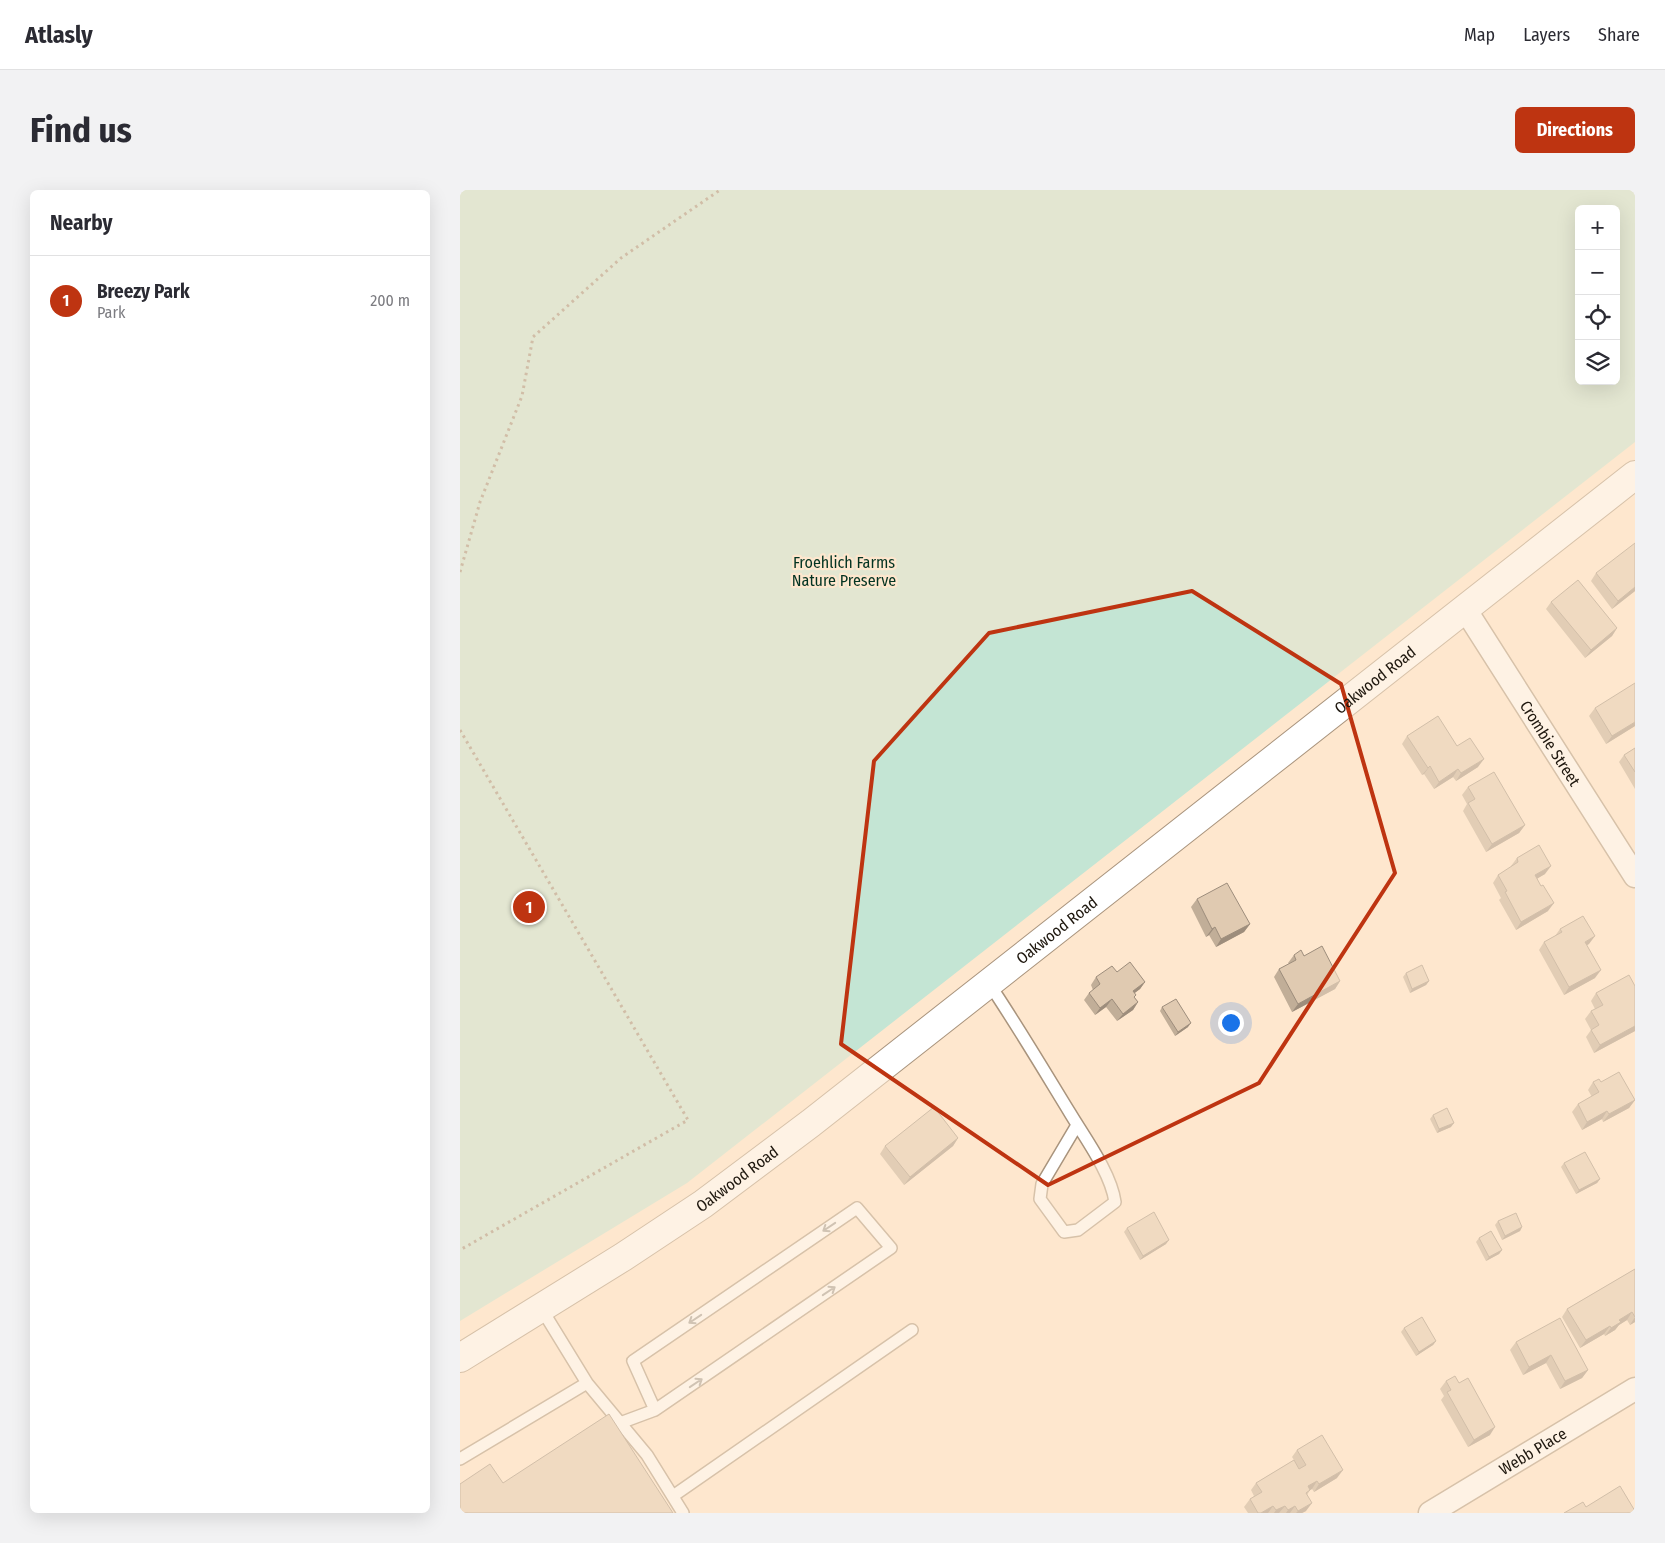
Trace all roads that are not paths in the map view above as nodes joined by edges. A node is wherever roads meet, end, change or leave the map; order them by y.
1 (1635, 475) edge
2 (1465, 609) junction
3 (1635, 876) edge
4 (988, 982) junction
5 (1077, 1125) junction
6 (541, 1308) junction
7 (912, 1330) dead end
8 (460, 1358) edge
9 (587, 1383) junction
10 (1635, 1389) edge
11 (655, 1410) junction
12 (620, 1423) junction
13 (460, 1459) edge
14 (673, 1496) junction
15 (683, 1513) edge
16 (1430, 1513) edge

1 - 2 main road, Oakwood Road
2 - 3 street, Crombie Street
2 - 4 main road, Oakwood Road
4 - 5 lane
4 - 6 main road, Oakwood Road
5 - 5 lane
6 - 8 main road, Oakwood Road
6 - 9 lane
7 - 14 lane
9 - 12 lane
9 - 13 lane
10 - 16 street, Webb Place
11 -> 11 lane
11 - 12 lane
12 - 14 lane
14 - 15 lane

